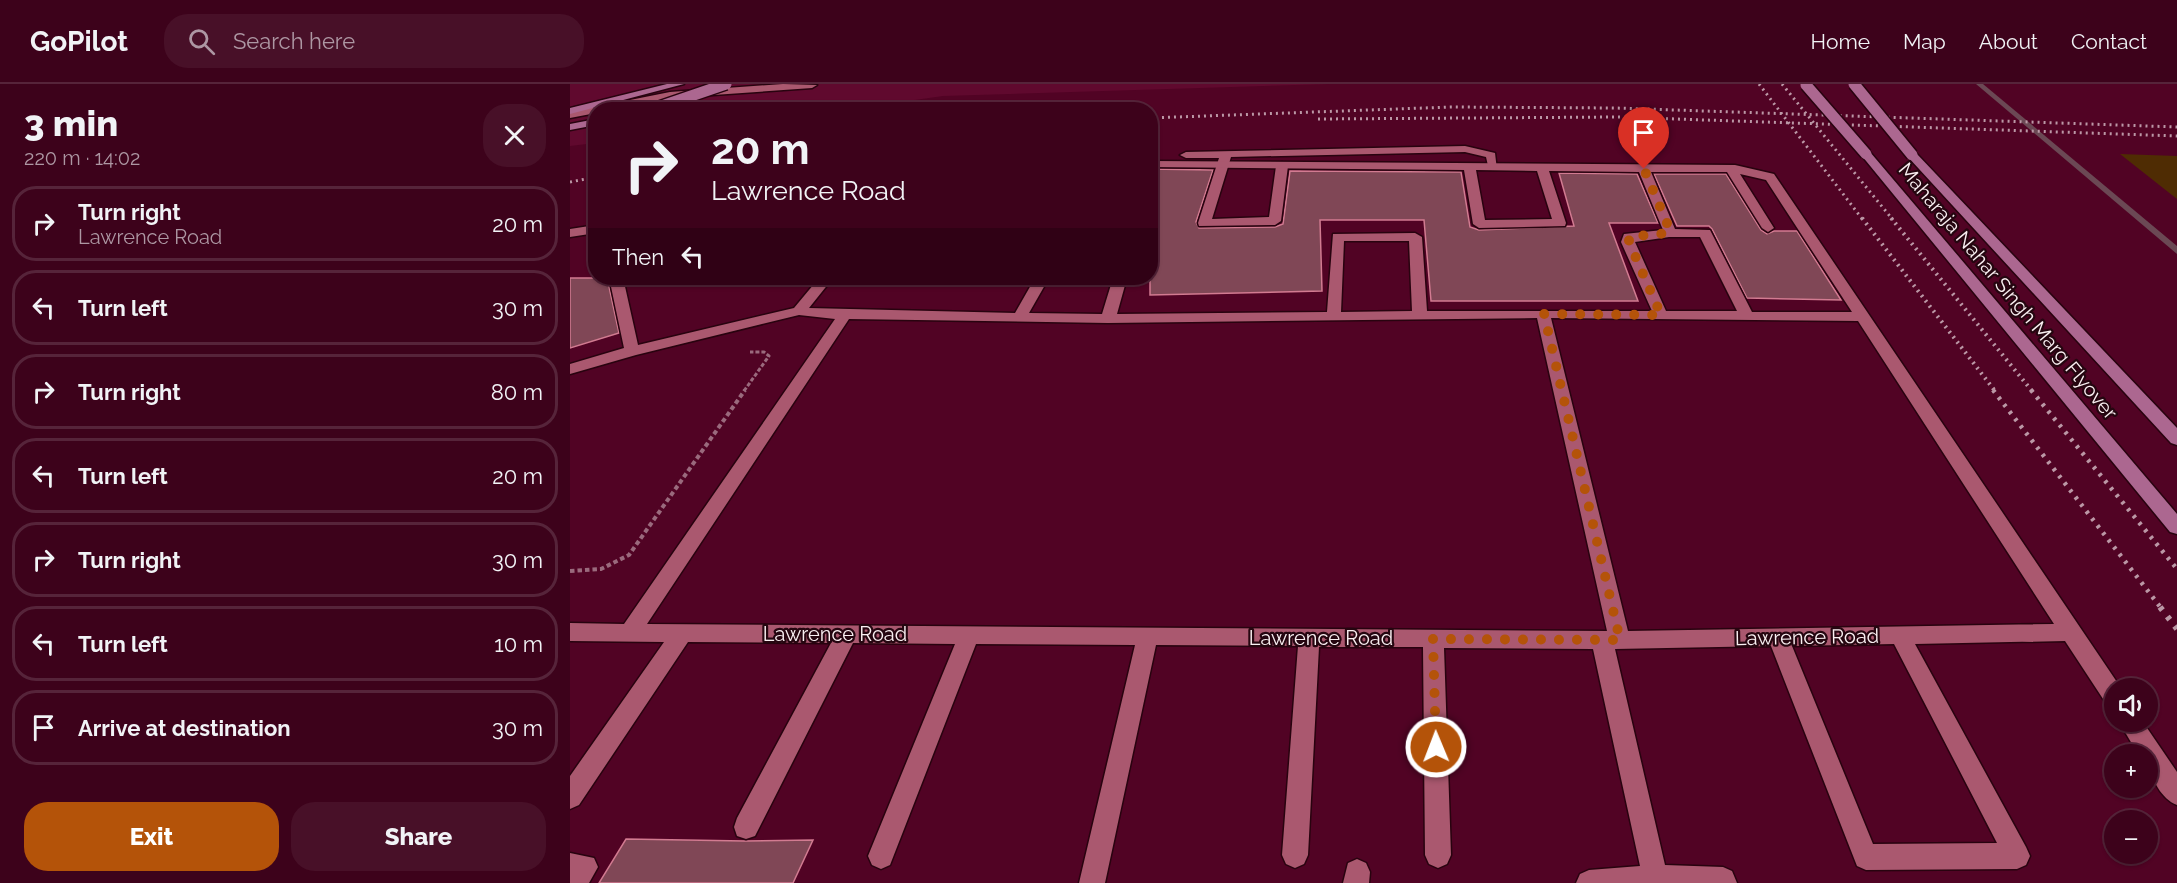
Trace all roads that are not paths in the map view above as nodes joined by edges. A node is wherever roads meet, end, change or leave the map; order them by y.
1 (679, 84) edge
2 (726, 84) edge
3 (811, 84) edge
4 (1805, 84) edge
5 (1854, 84) edge
6 (611, 102) edge
7 (636, 102) edge
8 (673, 102) edge
9 (588, 108) edge
10 (588, 111) edge
11 (570, 113) edge
12 (588, 124) edge
13 (570, 127) edge
14 (1186, 155) dead end
15 (1225, 160) junction
16 (1158, 164) edge
17 (1282, 166) junction
18 (1470, 168) junction
19 (1493, 168) junction
20 (1542, 168) junction
21 (1644, 169) junction
22 (1731, 169) junction
23 (1768, 228) dead end
24 (588, 230) edge
25 (570, 233) edge
26 (1669, 233) junction
27 (618, 285) edge
28 (820, 285) edge
29 (1038, 285) edge
30 (1118, 285) edge
31 (799, 311) junction
32 (1544, 314) junction
33 (845, 315) junction
34 (1420, 315) junction
35 (1661, 315) junction
36 (1334, 316) junction
37 (1747, 316) junction
38 (1020, 317) junction
39 (1864, 317) junction
40 (1108, 319) junction
41 (632, 351) junction
42 (570, 369) edge
43 (2177, 439) edge
44 (2177, 527) edge
45 (570, 632) edge
46 (2072, 632) junction
47 (629, 633) junction
48 (682, 633) junction
49 (847, 634) junction
50 (969, 635) junction
51 (1148, 636) junction
52 (1900, 636) junction
53 (1778, 637) junction
54 (1310, 638) junction
55 (1433, 639) junction
56 (1611, 640) junction
57 (2104, 681) edge
58 (2137, 732) edge
59 (2177, 793) edge
60 (570, 797) edge
61 (746, 827) dead end
62 (1295, 855) dead end
63 (1438, 855) dead end
64 (881, 856) dead end
65 (570, 866) edge
66 (1654, 878) junction
67 (574, 883) edge
68 (1092, 883) edge
69 (1589, 883) edge
70 (1724, 883) edge

1 - 6 main road
2 - 8 main road, bridge
3 - 7 street
4 - 44 main road, Maharaja Nahar Singh Marg Flyover, bridge
5 - 43 main road, Maharaja Nahar Singh Marg Flyover, bridge
9 - 11 main road
10 - 11 street
12 - 13 main road
14 - 15 street
15 - 16 street
15 - 17 street
15 - 17 street
15 - 19 street
17 - 18 street
18 - 19 street
18 - 20 street
19 - 20 street
20 - 21 street
21 - 22 street
21 - 26 street
22 - 23 street
22 - 39 street
24 - 25 street
26 - 35 street
26 - 37 street
27 - 41 street
28 - 31 street
29 - 38 street
30 - 40 street
31 - 33 street
31 - 41 street
32 - 34 street
32 - 35 street
32 - 56 street
33 - 38 street
33 - 47 street
34 - 36 street
34 - 36 street
35 - 37 street
36 - 40 street
37 - 39 street
38 - 40 street
39 - 46 street
41 - 42 street
45 - 47 street, Lawrence Road
46 - 52 street, Lawrence Road
46 - 57 street
47 - 48 street, Lawrence Road
48 - 49 street, Lawrence Road
48 - 60 street
49 - 50 street, Lawrence Road
49 - 61 street
50 - 51 street, Lawrence Road
50 - 64 street
51 - 54 street, Lawrence Road
51 - 68 street
52 - 53 street, Lawrence Road
52 - 53 street
53 - 56 street, Lawrence Road
54 - 55 street, Lawrence Road
54 - 62 street
55 - 56 street, Lawrence Road
55 - 63 street
56 - 66 street
58 - 59 street
65 - 67 street
66 - 69 street
66 - 70 street

